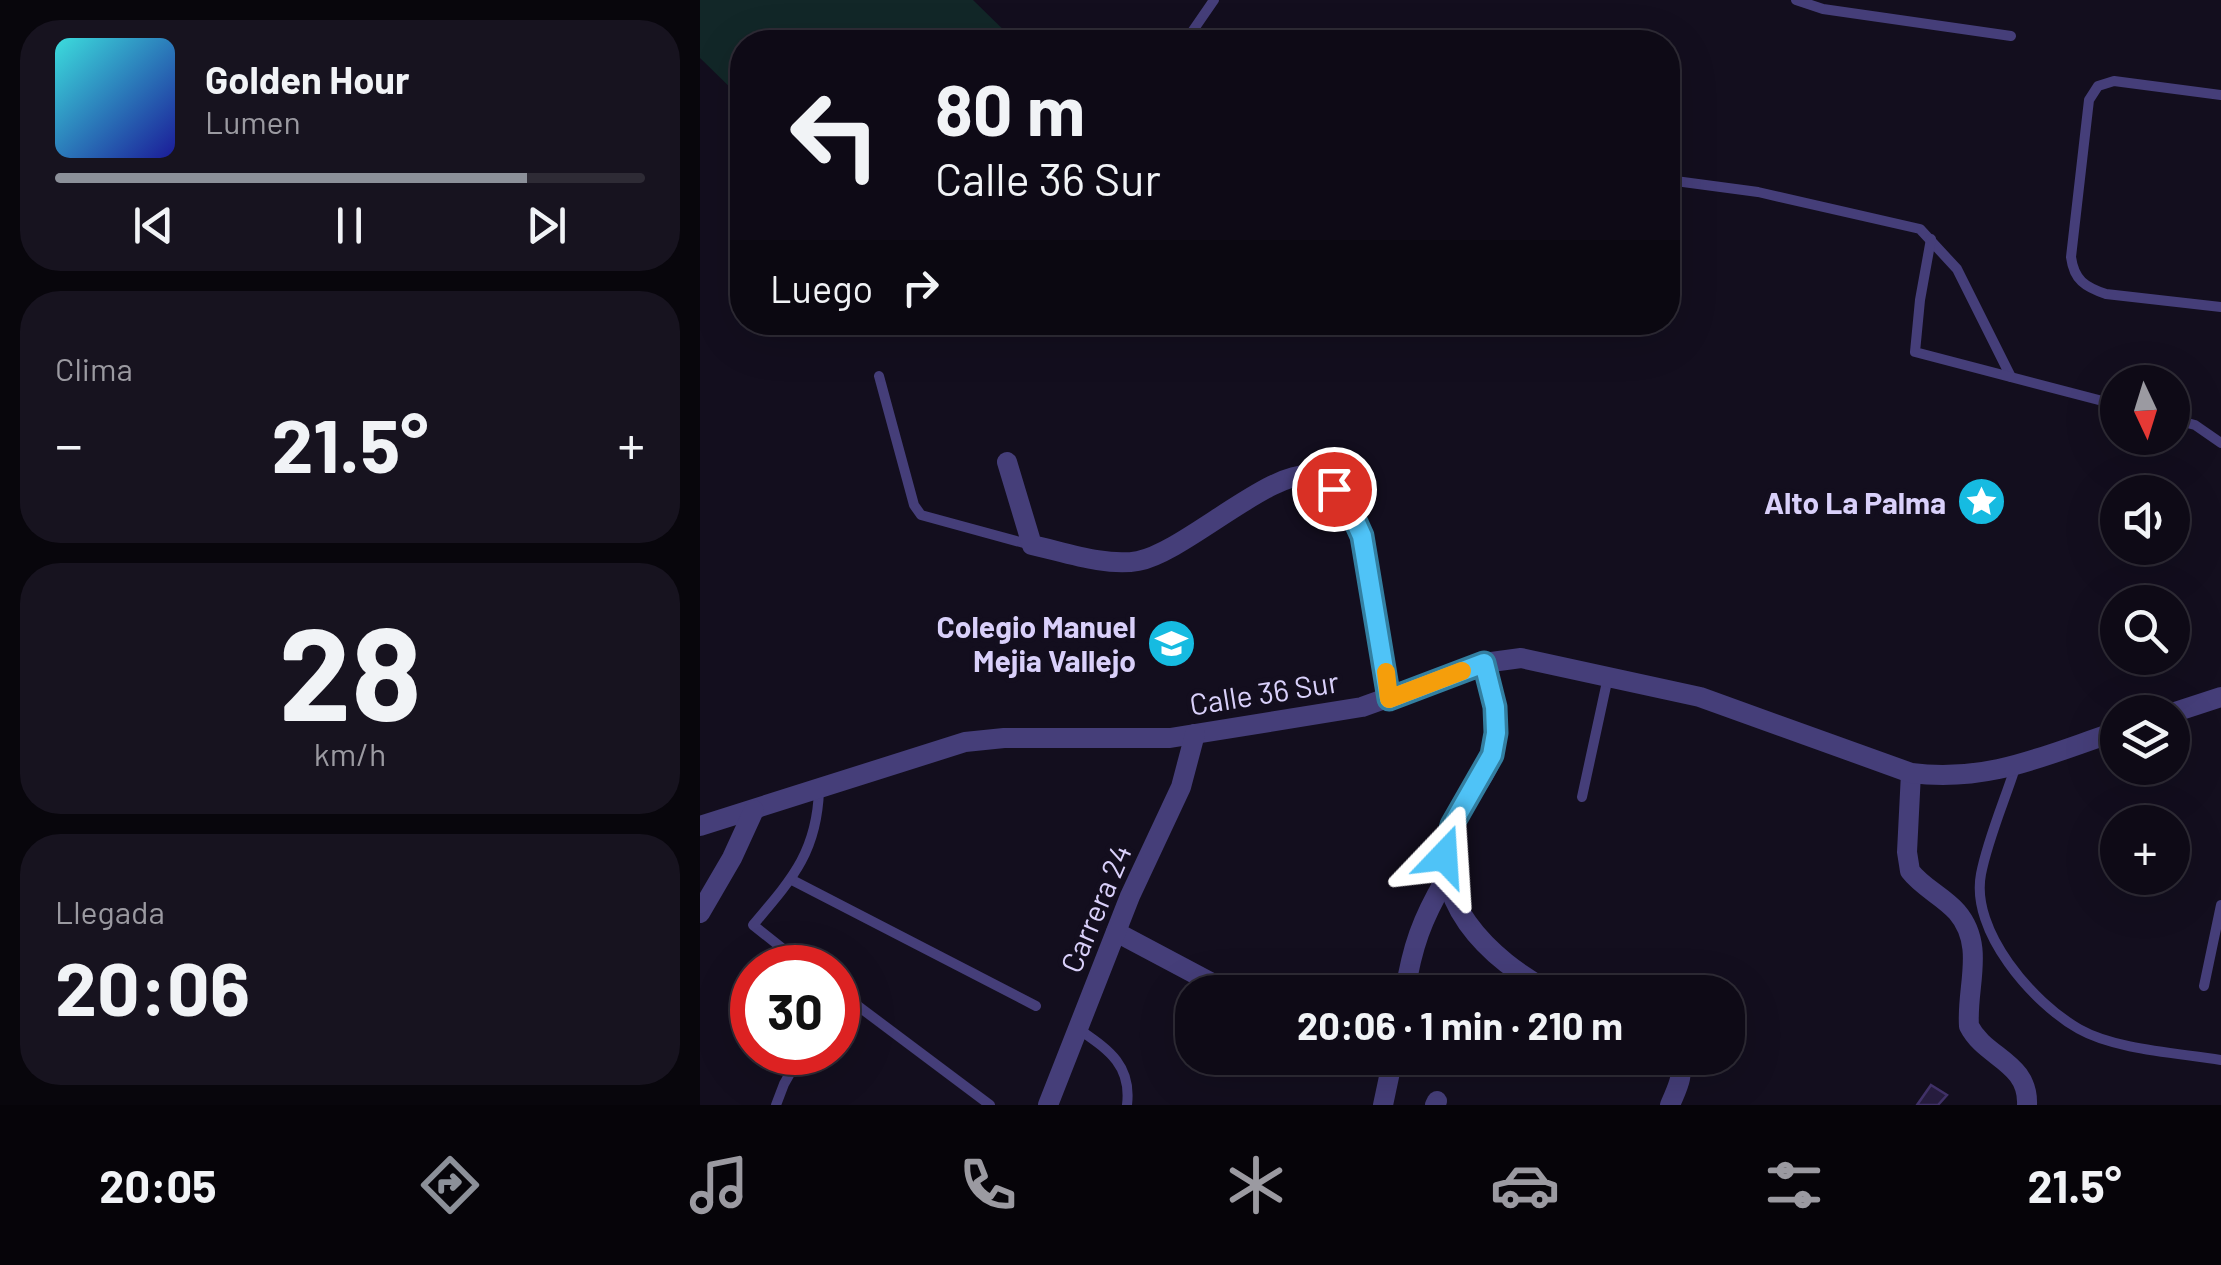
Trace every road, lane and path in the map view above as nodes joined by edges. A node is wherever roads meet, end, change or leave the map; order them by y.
1 (1214, 0) edge
2 (1796, 0) edge
3 (1193, 30) edge
4 (2011, 36) dead end
5 (2221, 95) edge
6 (1680, 182) edge
7 (1930, 239) junction
8 (2221, 307) edge
9 (879, 376) dead end
10 (2011, 377) junction
11 (2100, 400) edge
12 (2190, 424) edge
13 (2221, 443) edge
14 (1007, 462) dead end
15 (1032, 545) junction
16 (1484, 663) junction
17 (1608, 676) junction
18 (2221, 697) edge
19 (1389, 699) junction
20 (2190, 707) edge
21 (1195, 734) junction
22 (2100, 737) edge
23 (2016, 764) junction
24 (1911, 773) junction
25 (819, 789) junction
26 (1582, 797) dead end
27 (754, 810) junction
28 (700, 826) edge
29 (792, 880) junction
30 (1445, 880) junction
31 (2221, 905) edge
32 (700, 912) edge
33 (1116, 932) junction
34 (779, 945) edge
35 (1197, 975) edge
36 (1409, 975) edge
37 (1522, 975) edge
38 (2204, 986) dead end
39 (1036, 1006) dead end
40 (860, 1011) edge
41 (1077, 1028) junction
42 (2221, 1060) edge
43 (789, 1075) edge
44 (1389, 1075) edge
45 (1681, 1075) edge
46 (776, 1105) edge
47 (990, 1105) edge
48 (1048, 1105) edge
49 (1127, 1105) edge
50 (1383, 1105) edge
51 (1670, 1105) edge
52 (2028, 1105) edge

1 - 3 lane
2 - 4 lane
5 - 8 lane
6 - 7 lane
7 - 10 lane
7 - 10 lane
9 - 15 lane
10 - 11 lane
12 - 13 lane
14 - 15 street
15 - 19 street
16 - 17 street, Calle 36 Sur
16 - 19 street, Calle 36 Sur
16 - 30 street
17 - 24 street, Calle 36 Sur
17 - 26 lane
18 - 20 street
19 - 21 street, Calle 36 Sur
21 - 25 street, Calle 36 Sur
21 - 33 street, Carrera 24
22 - 23 street, Calle 36 Sur
23 - 24 street, Calle 36 Sur
23 - 42 lane
24 - 52 street
25 - 27 street, Calle 36 Sur
25 - 29 lane
27 - 28 street, Calle 36 Sur
27 - 32 street
29 - 34 lane
29 - 39 lane
30 - 36 street
30 - 37 street
31 - 38 lane
33 - 35 street
33 - 41 street, Carrera 24
40 - 47 lane
41 - 48 street, Carrera 24
41 - 49 lane
43 - 46 lane
44 - 50 street
45 - 51 street

